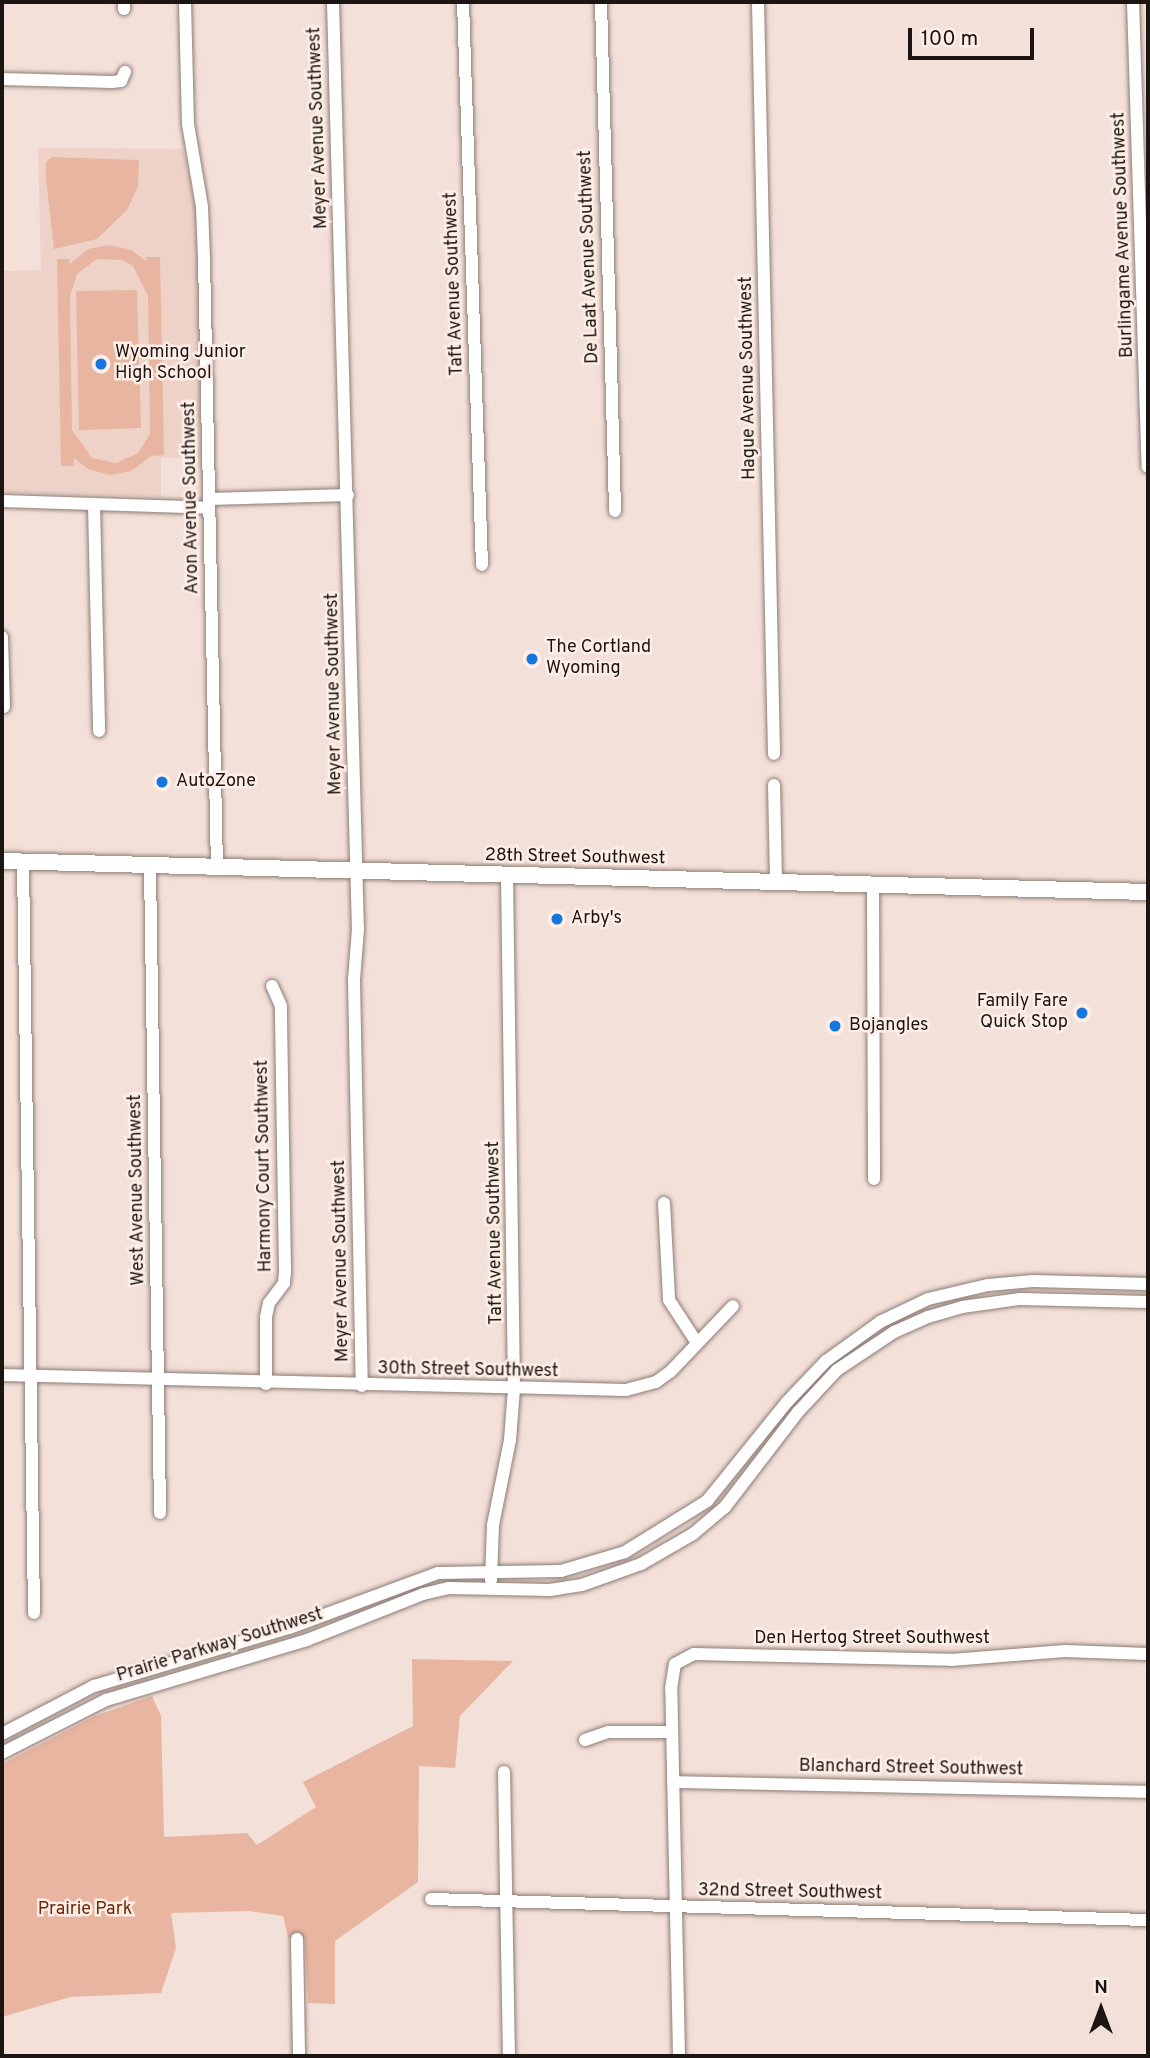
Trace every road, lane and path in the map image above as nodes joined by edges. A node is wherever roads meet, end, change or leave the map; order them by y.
1 (185, 2) edge
2 (333, 2) edge
3 (463, 2) edge
4 (601, 2) edge
5 (758, 2) edge
6 (1133, 2) edge
7 (123, 76) dead end
8 (2, 79) edge
9 (1148, 467) edge
10 (348, 495) junction
11 (2, 501) edge
12 (209, 503) junction
13 (94, 505) junction
14 (615, 510) dead end
15 (481, 565) dead end
16 (2, 637) edge
17 (4, 707) dead end
18 (99, 731) dead end
19 (774, 754) dead end
20 (774, 785) dead end
21 (2, 861) edge
22 (23, 862) junction
23 (150, 867) junction
24 (216, 868) junction
25 (356, 872) junction
26 (507, 876) junction
27 (776, 883) junction
28 (873, 884) junction
29 (1148, 892) edge
30 (272, 986) dead end
31 (874, 1179) dead end
32 (664, 1203) dead end
33 (1148, 1284) edge
34 (1148, 1302) edge
35 (733, 1306) dead end
36 (697, 1343) junction
37 (2, 1375) edge
38 (32, 1376) junction
39 (159, 1381) junction
40 (266, 1384) junction
41 (362, 1386) junction
42 (514, 1389) junction
43 (160, 1513) dead end
44 (666, 1531) junction
45 (675, 1545) junction
46 (491, 1572) junction
47 (491, 1588) junction
48 (34, 1613) dead end
49 (1148, 1654) edge
50 (672, 1732) junction
51 (2, 1734) edge
52 (585, 1740) dead end
53 (2, 1753) edge
54 (504, 1772) dead end
55 (673, 1782) junction
56 (1148, 1792) edge
57 (431, 1899) dead end
58 (506, 1902) junction
59 (677, 1908) junction
60 (1148, 1920) edge
61 (297, 1939) dead end
62 (299, 2056) edge
63 (509, 2056) edge
64 (679, 2056) edge

1 - 12 street, Avon Avenue Southwest
2 - 10 street, Meyer Avenue Southwest
3 - 15 street, Taft Avenue Southwest
4 - 14 street, De Laat Avenue Southwest
5 - 19 street, Hague Avenue Southwest
6 - 9 street, Burlingame Avenue Southwest
7 - 8 street
10 - 12 street
10 - 25 street, Meyer Avenue Southwest
11 - 13 street
12 - 13 street
12 - 24 street, Avon Avenue Southwest
13 - 18 street
16 - 17 street
20 - 27 street
21 - 22 main road, 28th Street Southwest
22 - 23 main road, 28th Street Southwest
22 - 38 street
23 - 24 main road, 28th Street Southwest
23 - 39 street, West Avenue Southwest
24 - 25 main road, 28th Street Southwest
25 - 26 main road, 28th Street Southwest
25 - 41 street, Meyer Avenue Southwest
26 - 27 main road, 28th Street Southwest
26 - 42 street, Taft Avenue Southwest
27 - 28 main road, 28th Street Southwest
28 - 29 main road, 28th Street Southwest
28 - 31 street
30 - 40 street, Harmony Court Southwest
32 - 36 street
33 - 44 street, Prairie Parkway Southwest
34 - 45 street, Prairie Parkway Southwest
35 - 36 street, 30th Street Southwest
36 - 42 street, 30th Street Southwest
37 - 38 street, 30th Street Southwest
38 - 39 street, 30th Street Southwest
38 - 48 street
39 - 40 street, 30th Street Southwest
39 - 43 street, West Avenue Southwest
40 - 41 street, 30th Street Southwest
41 - 42 street, 30th Street Southwest
42 - 46 street, Taft Avenue Southwest
44 - 45 street
44 - 46 street, Prairie Parkway Southwest
45 - 47 street, Prairie Parkway Southwest
46 - 47 street, Taft Avenue Southwest
46 - 51 street, Prairie Parkway Southwest
47 - 53 street, Prairie Parkway Southwest
49 - 50 street, Den Hertog Street Southwest
50 - 52 street
50 - 55 street
54 - 58 street
55 - 56 street, Blanchard Street Southwest
55 - 59 street
57 - 58 street, 32nd Street Southwest
58 - 59 street, 32nd Street Southwest
58 - 63 street
59 - 60 street, 32nd Street Southwest
59 - 64 street
61 - 62 street

